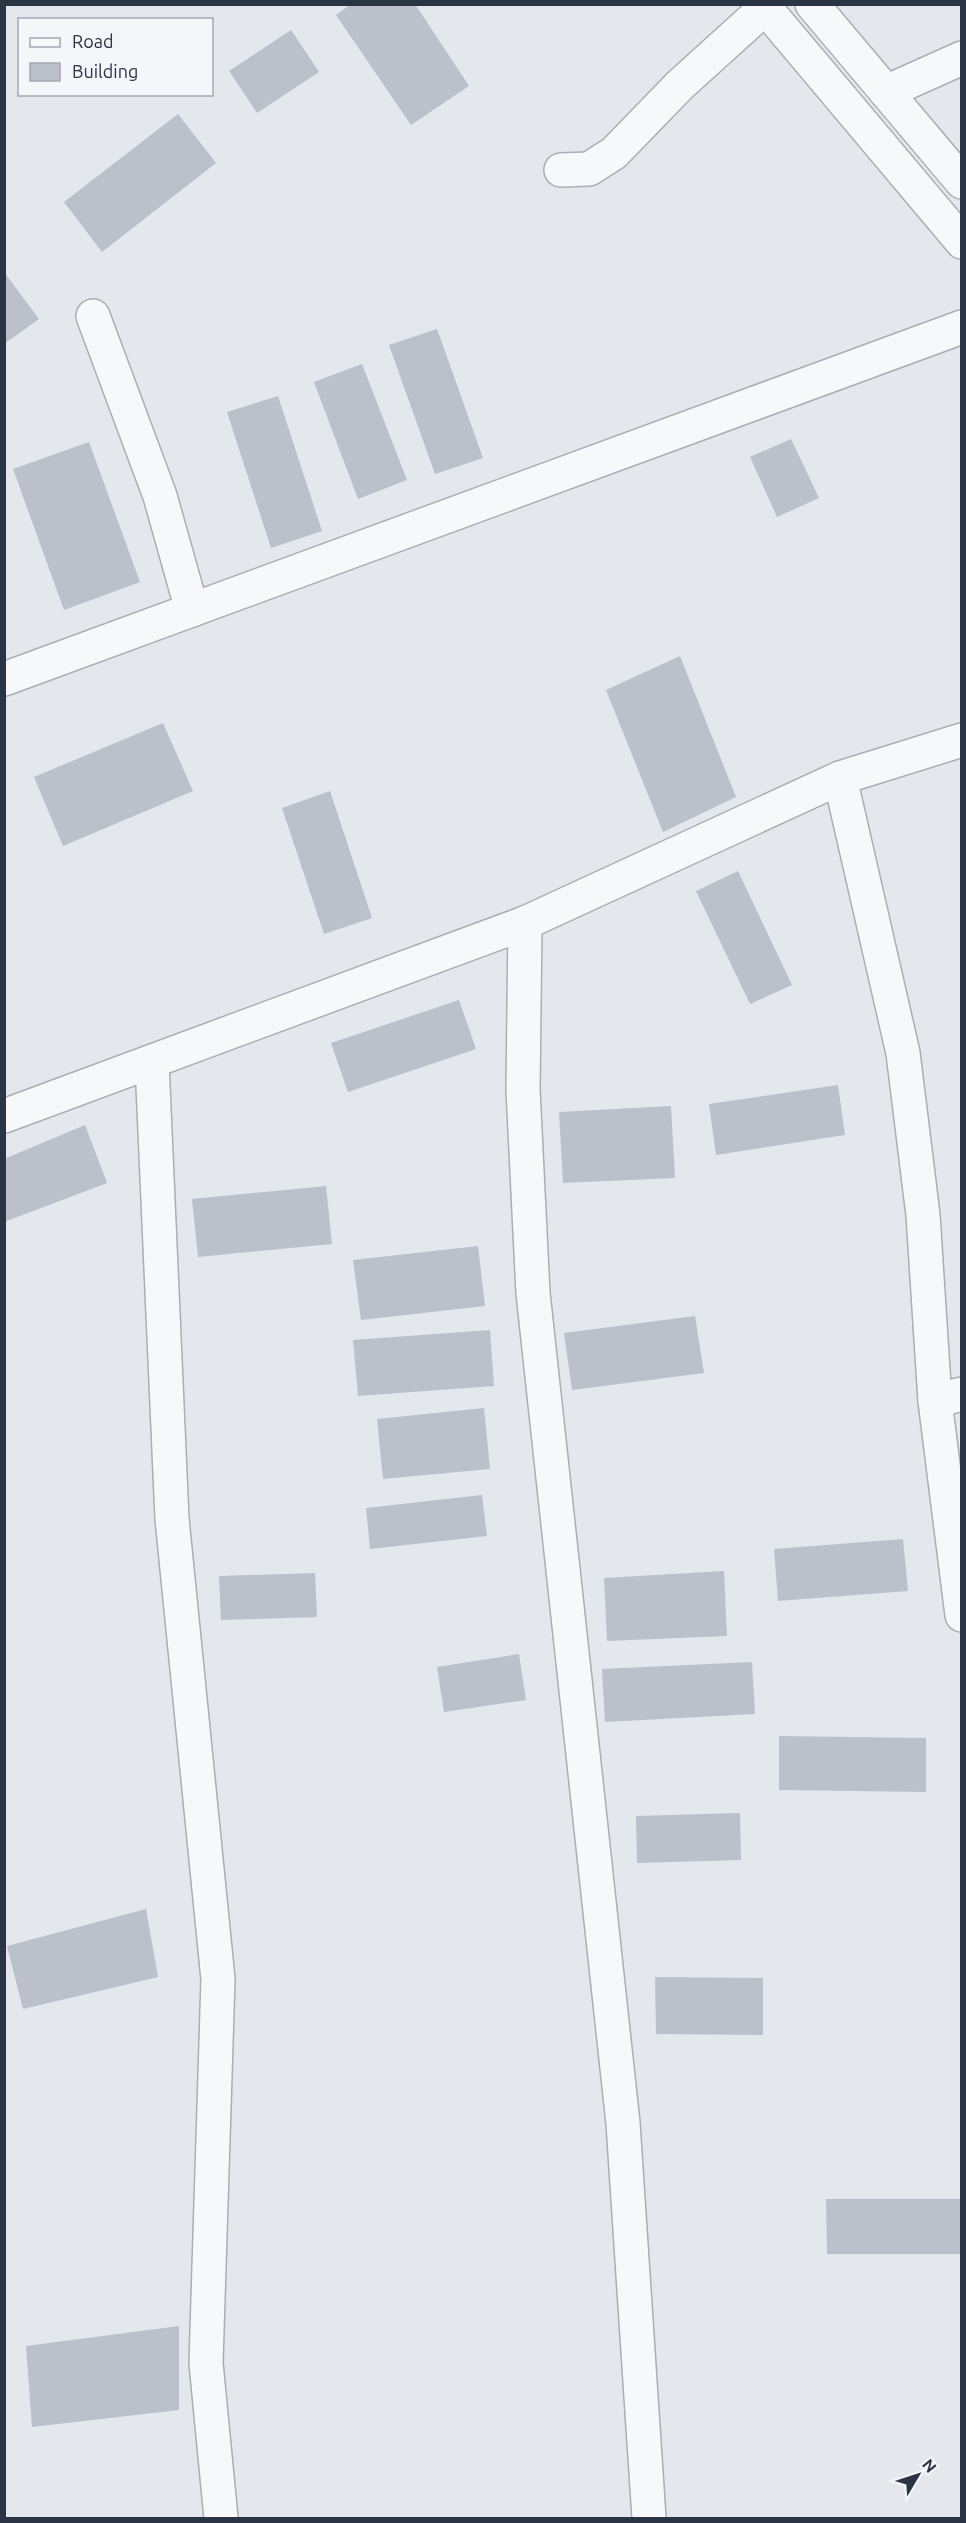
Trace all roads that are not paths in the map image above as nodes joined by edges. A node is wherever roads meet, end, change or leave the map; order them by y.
1 (812, 4) edge
2 (763, 6) edge
3 (962, 58) edge
4 (886, 92) junction
5 (561, 170) dead end
6 (962, 182) edge
7 (962, 242) edge
8 (93, 316) dead end
9 (962, 327) edge
10 (192, 609) junction
11 (4, 679) edge
12 (962, 740) edge
13 (840, 778) junction
14 (525, 923) junction
15 (152, 1063) junction
16 (4, 1116) edge
17 (948, 1398) edge
18 (962, 1615) edge
19 (220, 2518) edge
20 (649, 2518) edge

1 - 4 street
2 - 5 street
2 - 7 street
3 - 4 street
4 - 6 street
8 - 10 street
9 - 10 street
10 - 11 street
12 - 13 street
13 - 14 street
13 - 17 street
14 - 15 street
14 - 20 street
15 - 16 street
15 - 19 street
17 - 18 street

